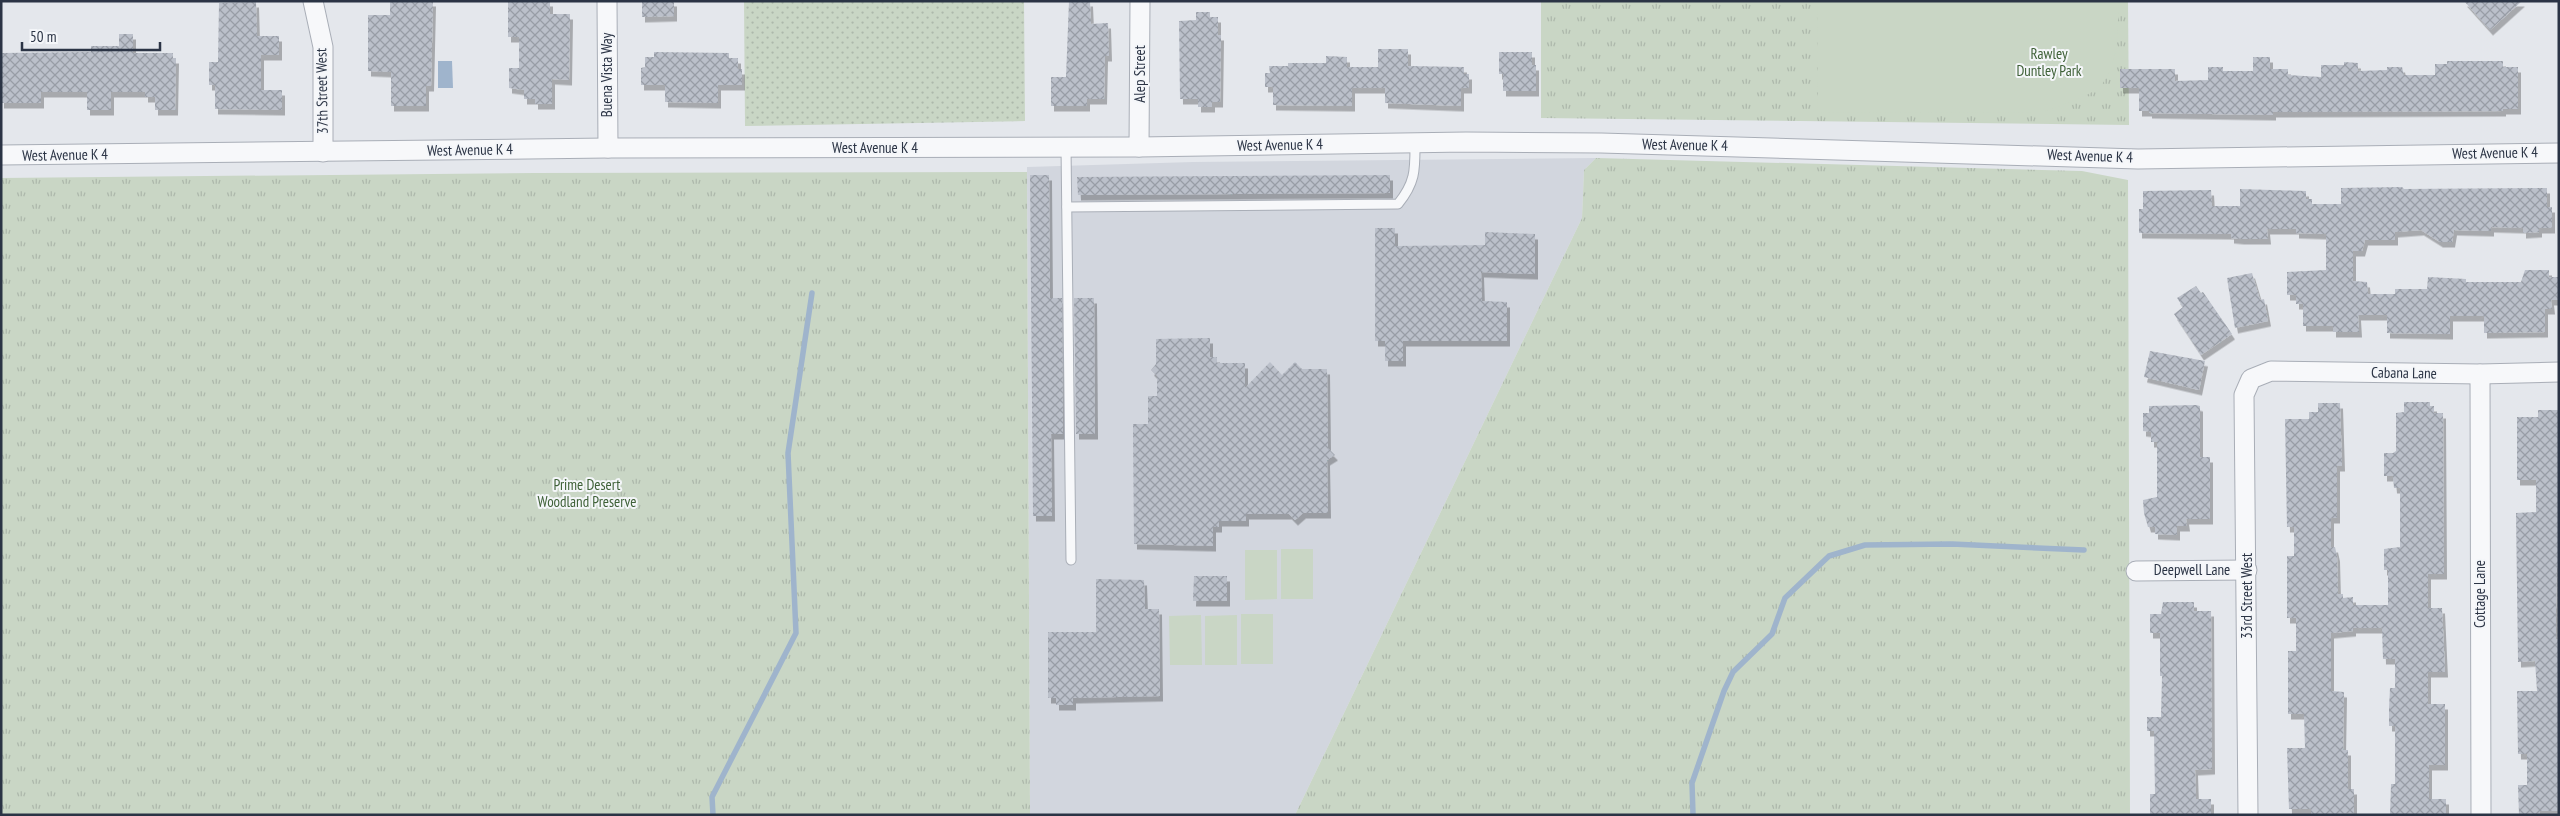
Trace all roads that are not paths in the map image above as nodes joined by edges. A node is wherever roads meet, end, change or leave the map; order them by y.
1 (313, 1) edge
2 (607, 1) edge
3 (1140, 1) edge
4 (1415, 142) junction
5 (1066, 147) junction
6 (1140, 147) junction
7 (608, 148) junction
8 (323, 152) junction
9 (2559, 153) edge
10 (1, 155) edge
11 (1067, 207) junction
12 (2559, 372) edge
13 (2480, 374) junction
14 (2251, 379) joint
15 (1070, 560) dead end
16 (2247, 570) junction
17 (2136, 571) dead end
18 (2248, 815) edge
19 (2481, 815) edge

1 - 8 street, 37th Street West
2 - 7 street, Buena Vista Way
3 - 6 street, Alep Street
4 - 6 street, West Avenue K 4
4 - 9 street, West Avenue K 4
4 - 11 lane
5 - 6 street, West Avenue K 4
5 - 7 street, West Avenue K 4
5 - 11 lane
7 - 8 street, West Avenue K 4
8 - 10 street, West Avenue K 4
11 - 15 lane
12 - 13 street, Cabana Lane
13 - 14 street, Cabana Lane
13 - 19 street, Cottage Lane
14 - 16 street, 33rd Street West
16 - 17 street, Deepwell Lane
16 - 18 street, 33rd Street West

